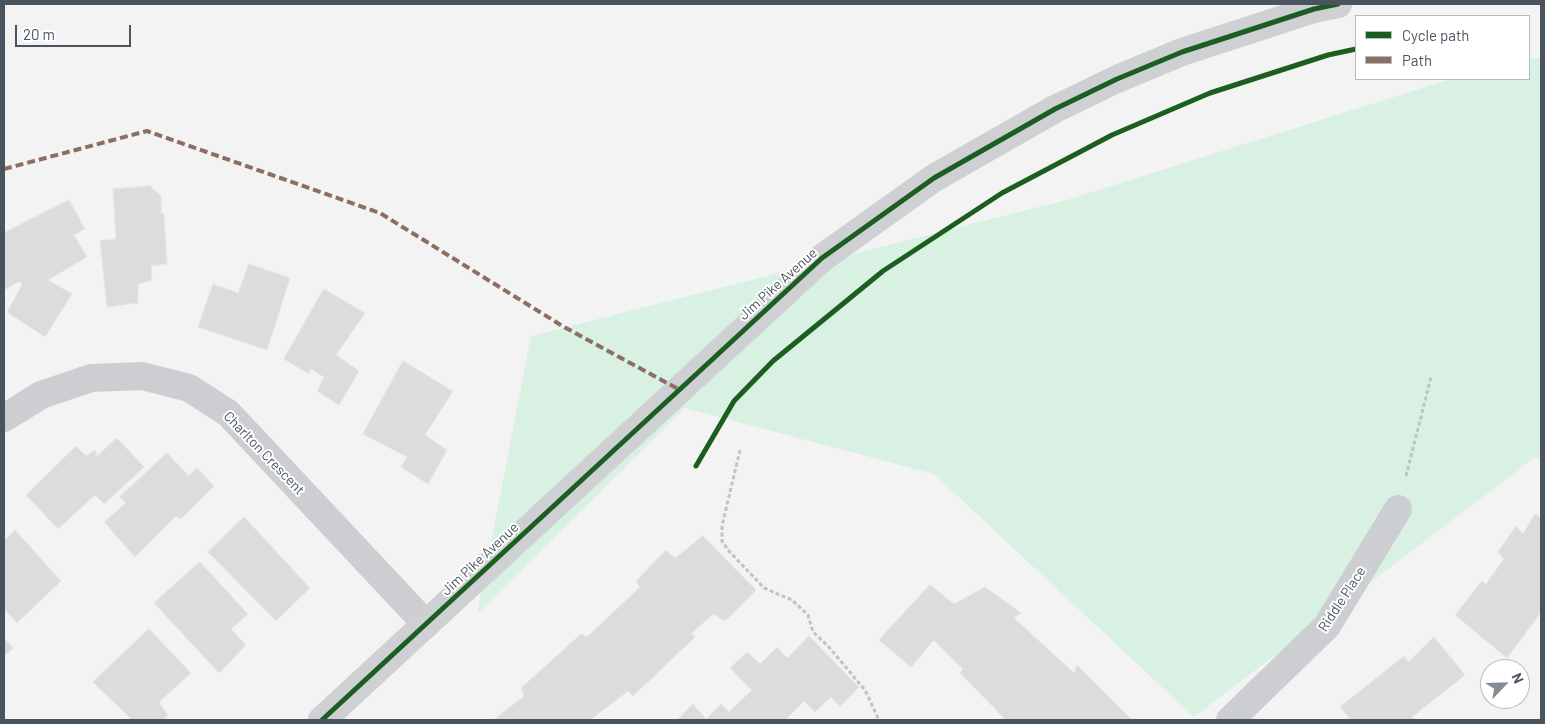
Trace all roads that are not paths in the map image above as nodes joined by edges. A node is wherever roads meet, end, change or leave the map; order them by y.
1 (1338, 4) edge
2 (4, 418) edge
3 (1398, 509) road end
4 (426, 624) junction
5 (322, 720) edge
6 (1230, 720) edge

1 - 4 street, Jim Pike Avenue
2 - 4 street, Charlton Crescent
3 - 6 street, Riddle Place
4 - 5 street, Jim Pike Avenue

